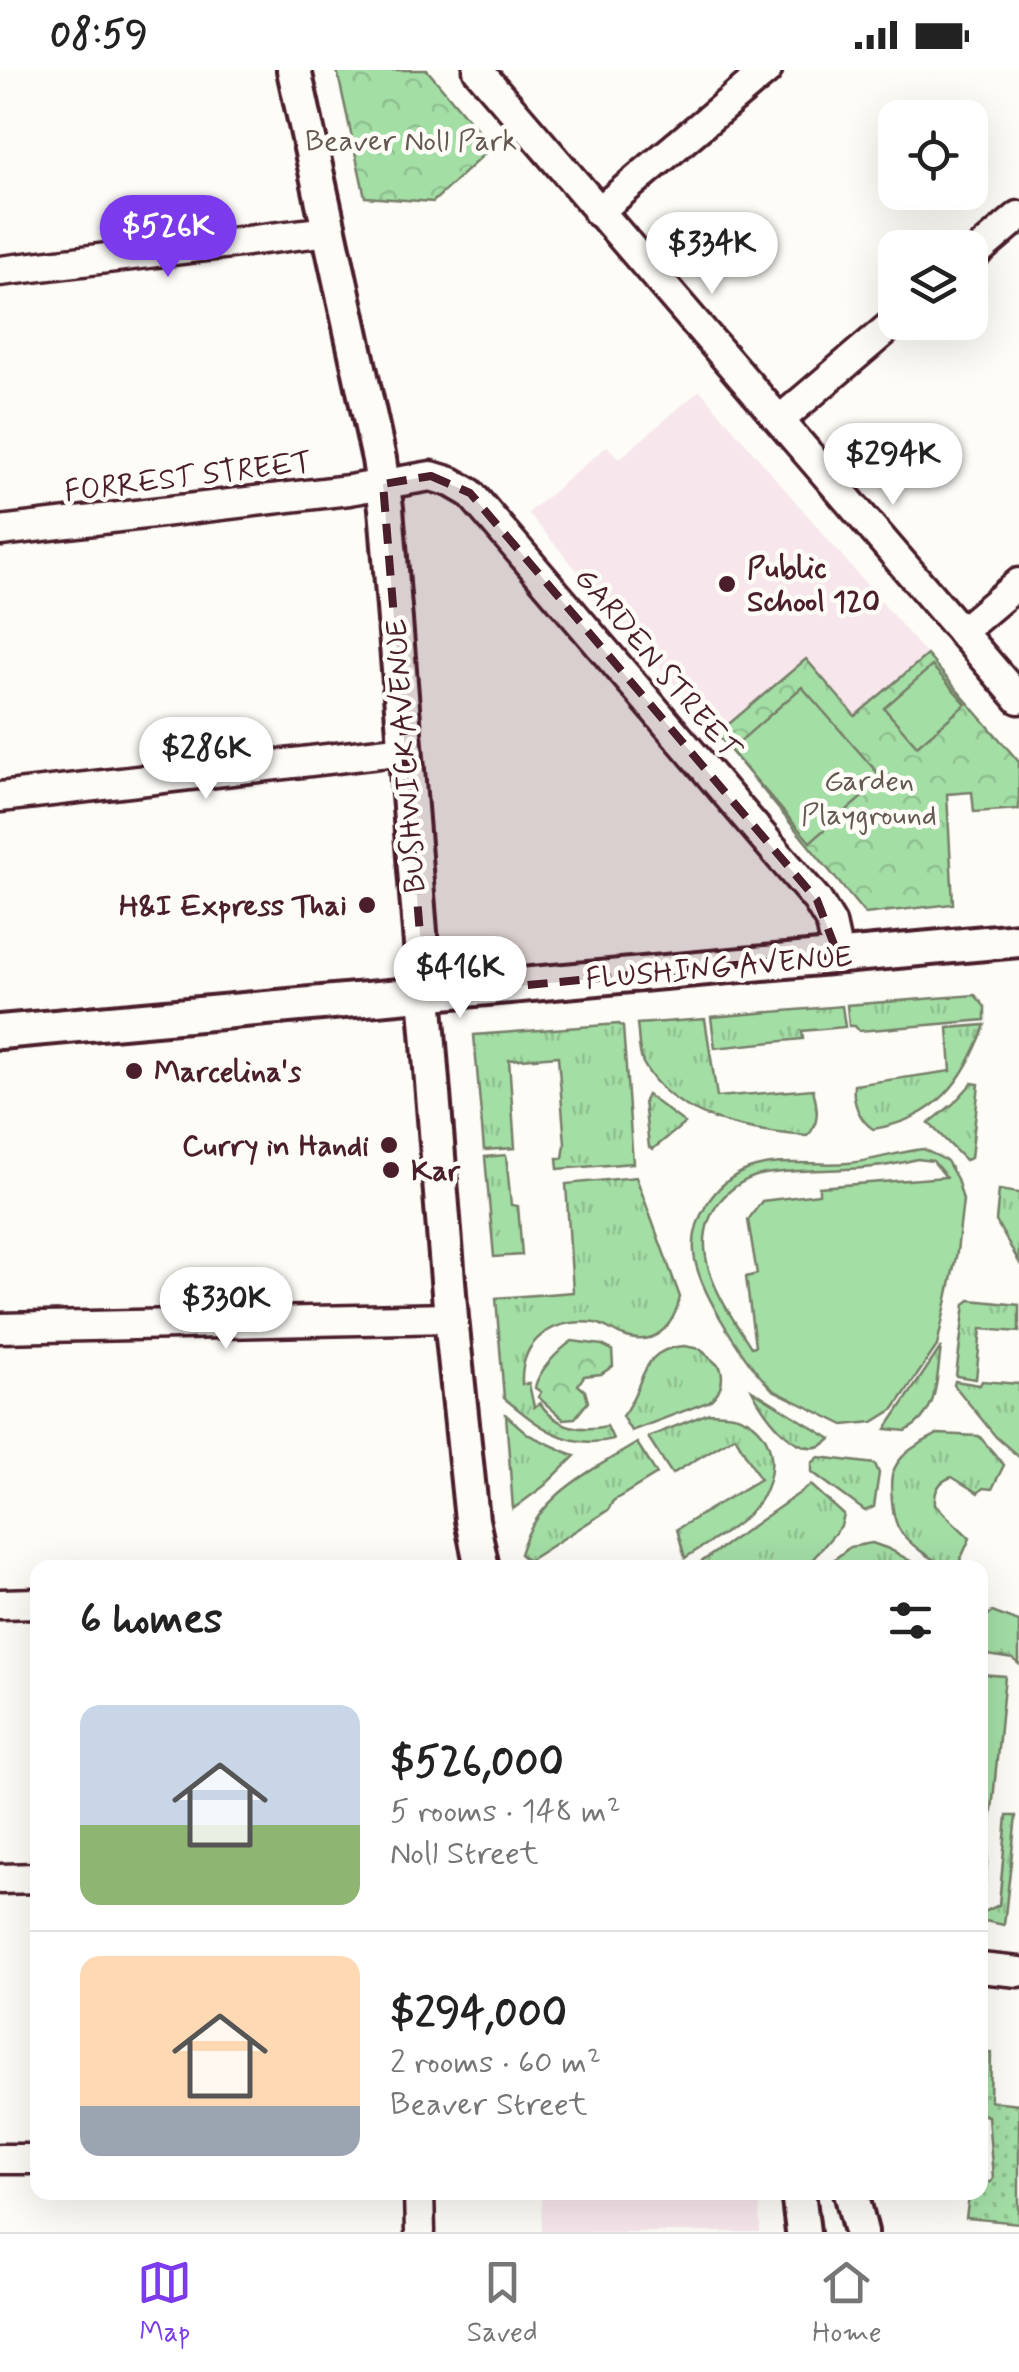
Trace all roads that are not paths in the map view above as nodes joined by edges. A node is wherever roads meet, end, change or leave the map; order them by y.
1 (294, 70) edge
2 (478, 70) edge
3 (767, 70) edge
4 (598, 212) junction
5 (1019, 216) edge
6 (329, 232) junction
7 (988, 243) edge
8 (0, 271) edge
9 (878, 337) edge
10 (782, 420) junction
11 (383, 484) junction
12 (0, 531) edge
13 (1019, 584) edge
14 (960, 632) junction
15 (1019, 699) edge
16 (405, 750) junction
17 (0, 798) edge
18 (1019, 940) edge
19 (838, 955) junction
20 (426, 995) junction
21 (0, 1032) edge
22 (452, 1318) junction
23 (0, 1328) edge
24 (480, 1560) edge
25 (30, 1603) edge
26 (0, 1604) edge
27 (0, 1878) edge
28 (30, 1878) edge
29 (988, 1969) edge
30 (1019, 1972) edge
31 (0, 2159) edge
32 (30, 2159) edge
33 (420, 2200) edge
34 (799, 2200) edge
35 (811, 2200) edge
36 (836, 2200) edge
37 (853, 2200) edge
38 (420, 2232) edge
39 (803, 2232) edge
40 (816, 2232) edge
41 (845, 2232) edge
42 (861, 2232) edge

1 - 6 main road, BUSHWICK AVENUE
2 - 4 street
3 - 4 street
4 - 10 street
5 - 7 street
6 - 8 street
6 - 11 main road, BUSHWICK AVENUE
9 - 10 street
10 - 14 street
11 - 12 street, FORREST STREET
11 - 16 main road, BUSHWICK AVENUE
11 - 19 street, GARDEN STREET
13 - 14 street
14 - 15 street
16 - 17 street
16 - 20 main road, BUSHWICK AVENUE
18 - 19 main road, FLUSHING AVENUE
19 - 20 main road, FLUSHING AVENUE
20 - 21 main road, FLUSHING AVENUE
20 - 22 main road, BUSHWICK AVENUE
22 - 23 street
22 - 24 main road, BUSHWICK AVENUE
25 - 26 street
27 - 28 street
29 - 30 street
31 - 32 street
33 - 38 street
34 - 39 main road
35 - 40 street
36 - 41 street
37 - 42 main road

